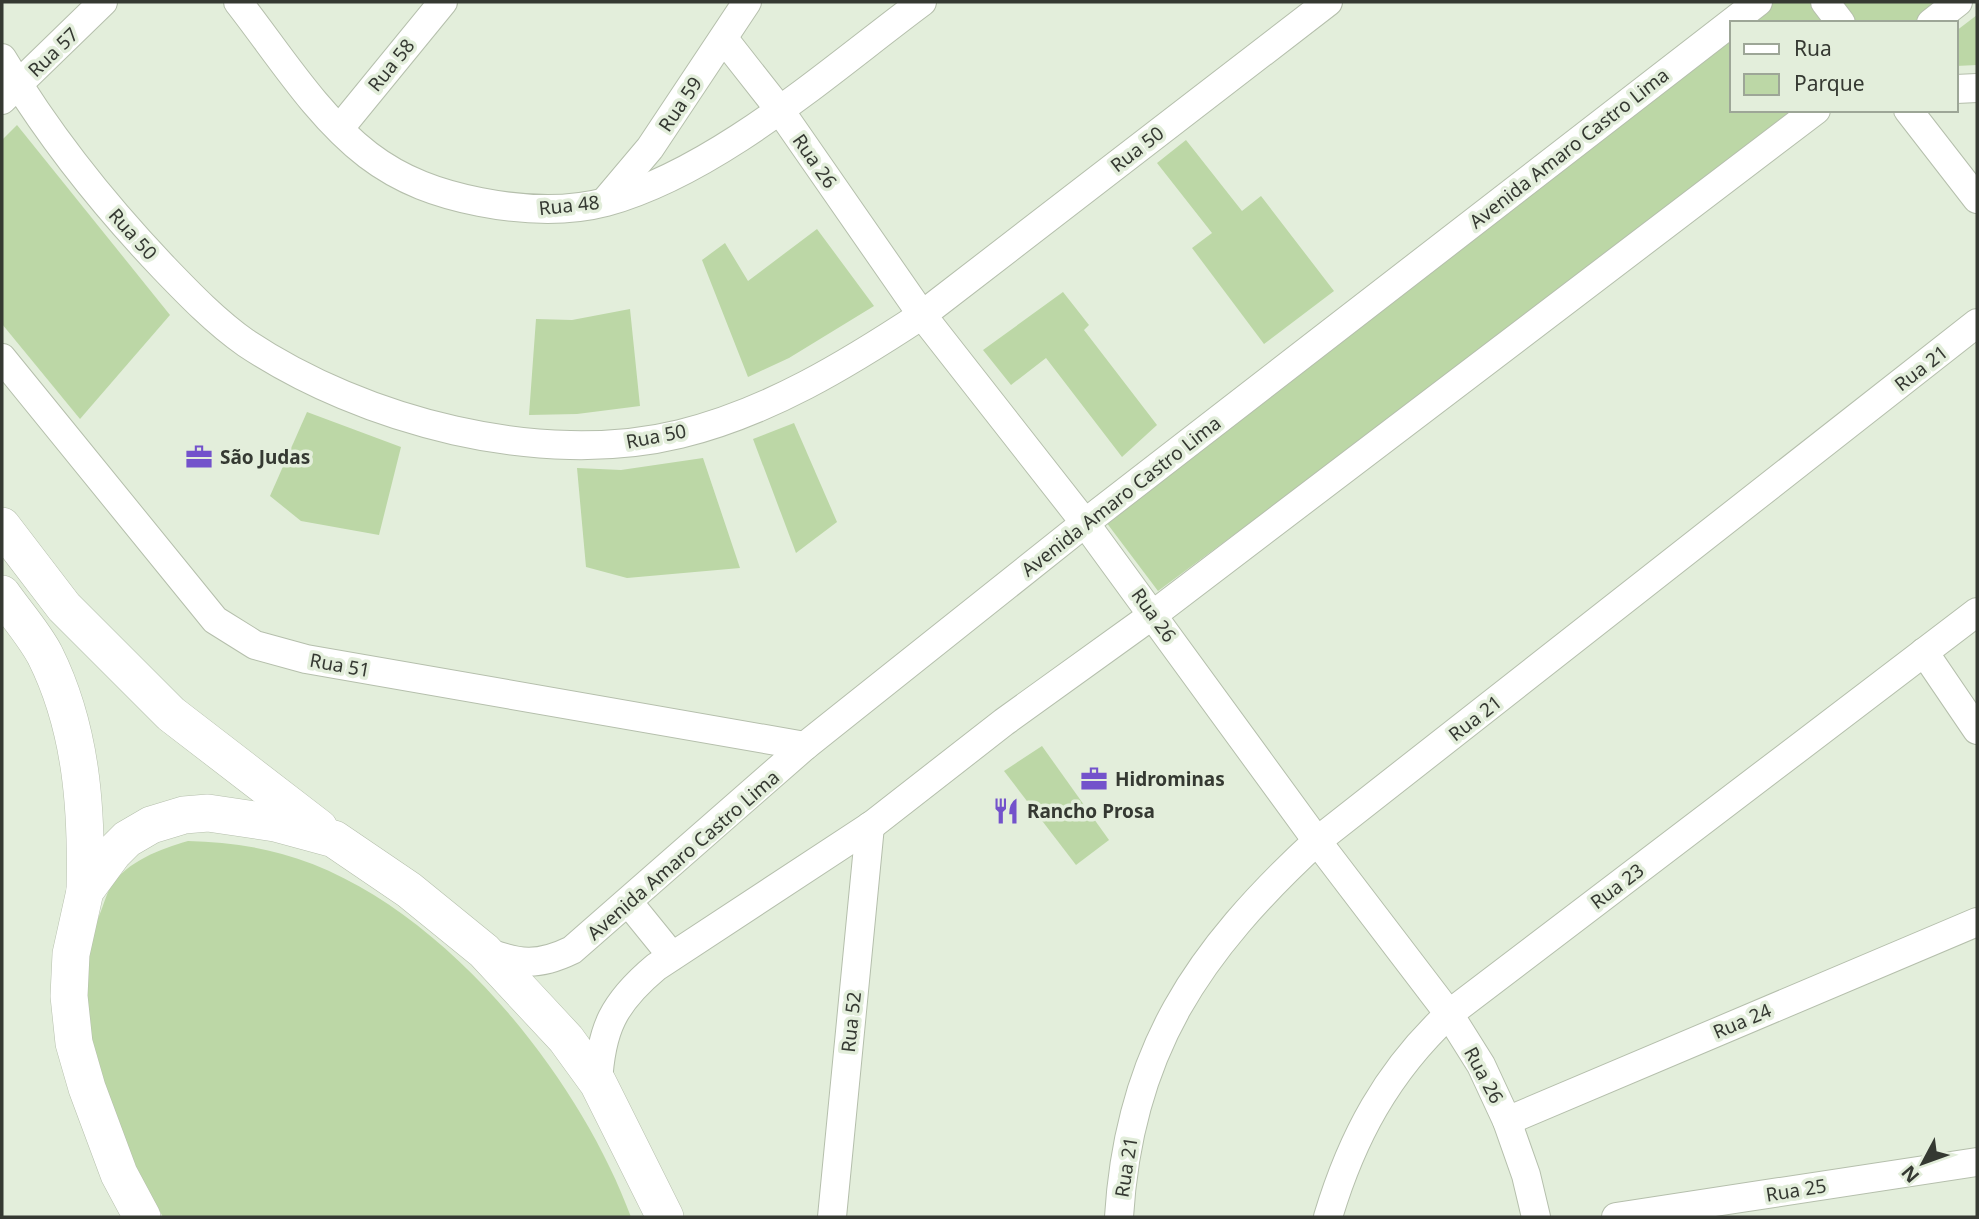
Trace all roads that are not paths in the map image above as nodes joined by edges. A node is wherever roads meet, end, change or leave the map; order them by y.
1 (103, 2) edge
2 (238, 2) edge
3 (443, 2) edge
4 (747, 2) edge
5 (922, 2) edge
6 (1328, 2) edge
7 (1758, 2) edge
8 (1825, 2) edge
9 (1958, 2) edge
10 (1733, 21) edge
11 (1839, 21) edge
12 (1934, 21) edge
13 (1730, 24) edge
14 (724, 39) junction
15 (2, 58) edge
16 (1977, 88) edge
17 (1958, 89) edge
18 (10, 93) edge
19 (779, 109) junction
20 (1813, 112) edge
21 (1910, 112) edge
22 (340, 128) junction
23 (1977, 199) edge
24 (606, 202) junction
25 (922, 315) junction
26 (1973, 335) edge
27 (2, 358) edge
28 (1085, 523) junction
29 (2, 526) edge
30 (2, 594) edge
31 (1977, 612) edge
32 (1154, 614) junction
33 (1924, 652) junction
34 (1977, 730) edge
35 (805, 746) junction
36 (870, 826) junction
37 (334, 839) junction
38 (1317, 841) junction
39 (85, 891) junction
40 (629, 903) junction
41 (1977, 922) edge
42 (484, 951) junction
43 (672, 956) junction
44 (1448, 1014) junction
45 (598, 1083) junction
46 (1507, 1121) junction
47 (1977, 1162) edge
48 (142, 1217) edge
49 (665, 1217) edge
50 (832, 1217) edge
51 (1119, 1217) edge
52 (1328, 1217) edge
53 (1536, 1217) edge
54 (1616, 1217) edge

1 - 18 street, Rua 57
2 - 22 street, Rua 48
3 - 22 street, Rua 58
4 - 14 street, Rua 59
5 - 19 street, Rua 48
6 - 25 street, Rua 50
7 - 10 street, Avenida Amaro Castro Lima
8 - 11 street
9 - 12 street
13 - 28 street, Avenida Amaro Castro Lima
14 - 19 street, Rua 26
14 - 24 street, Rua 59
15 - 18 street, Rua 50
16 - 17 street
18 - 25 street, Rua 50
19 - 24 street, Rua 48
19 - 25 street, Rua 26
20 - 32 street
21 - 23 street
22 - 24 street, Rua 48
25 - 28 street, Rua 26
26 - 38 street, Rua 21
27 - 35 street, Rua 51
28 - 32 street, Rua 26
28 - 35 street, Avenida Amaro Castro Lima
29 - 37 main road
30 - 39 main road
31 - 33 street, Rua 23
32 - 36 street
32 - 38 street, Rua 26
33 - 34 street
33 - 44 street, Rua 23
35 - 40 street, Avenida Amaro Castro Lima
36 - 43 street
36 - 50 street, Rua 52
37 - 39 main road
37 - 42 main road
38 - 44 street, Rua 26
38 - 51 street, Rua 21
39 - 48 main road
40 - 42 street, Avenida Amaro Castro Lima
40 - 43 street
41 - 46 street, Rua 24
42 - 45 main road
43 - 45 street
44 - 46 street, Rua 26
44 - 52 street, Rua 23
45 - 49 main road
46 - 53 street, Rua 26
47 - 54 street, Rua 25

